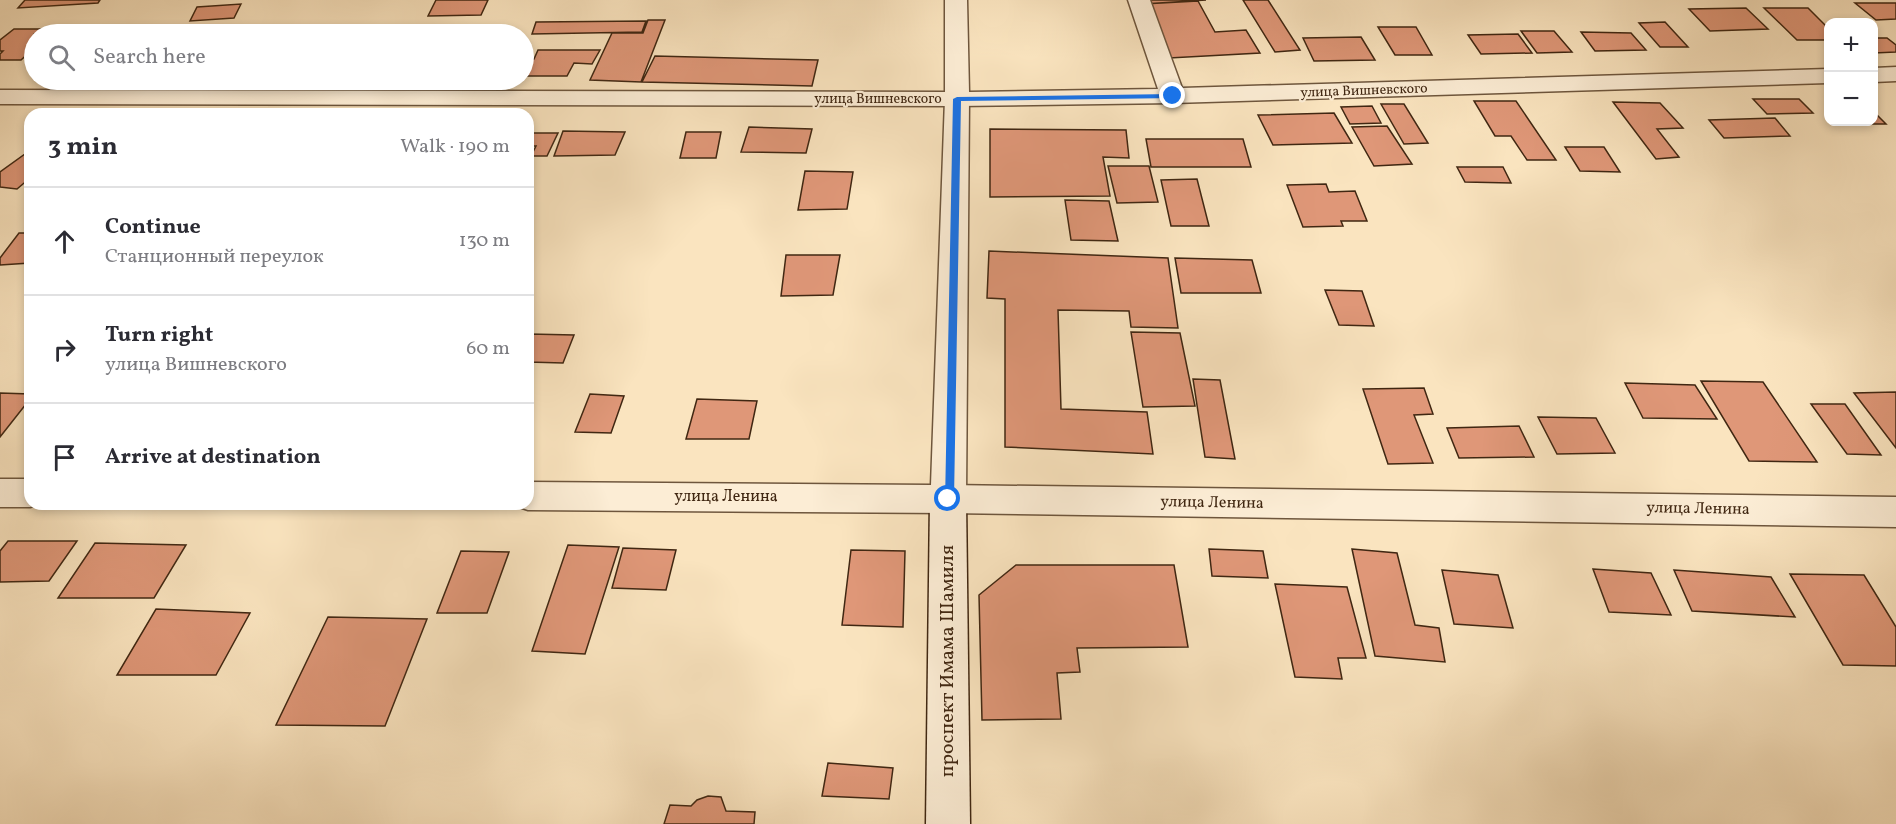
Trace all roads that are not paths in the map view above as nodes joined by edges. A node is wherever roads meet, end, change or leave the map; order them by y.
1 (956, 0) edge
2 (1139, 0) edge
3 (1896, 74) edge
4 (1878, 75) edge
5 (1824, 76) edge
6 (1173, 96) junction
7 (0, 97) edge
8 (957, 99) junction
9 (0, 493) edge
10 (24, 493) edge
11 (534, 496) edge
12 (948, 499) junction
13 (1896, 512) edge
14 (948, 824) edge

1 - 8 street, проспект Имама Шамиля
2 - 6 street
3 - 4 street
5 - 6 street, улица Вишневского
6 - 8 street, улица Вишневского
7 - 8 street, улица Вишневского
8 - 12 street, проспект Имама Шамиля
9 - 10 street
11 - 12 street, улица Ленина
12 - 13 street, улица Ленина
12 - 14 street, проспект Имама Шамиля

